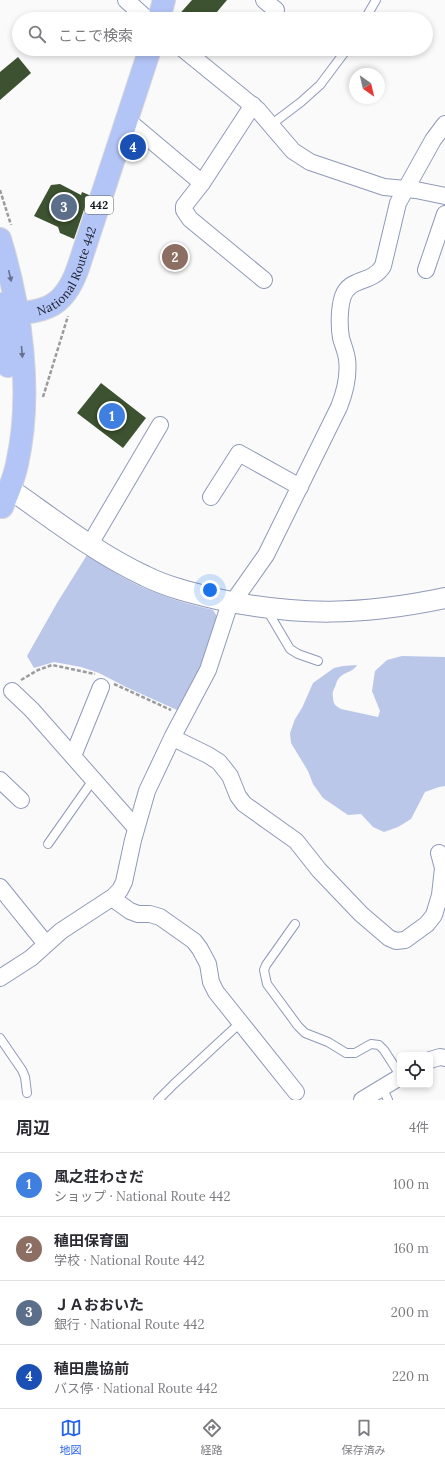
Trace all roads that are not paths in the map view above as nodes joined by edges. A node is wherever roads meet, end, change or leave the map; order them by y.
1 (126, 0) edge
2 (164, 0) edge
3 (376, 0) edge
4 (139, 12) edge
5 (161, 12) edge
6 (369, 12) edge
7 (148, 56) edge
8 (192, 56) edge
9 (342, 56) edge
10 (253, 105) junction
11 (127, 120) junction
12 (272, 124) junction
13 (445, 124) edge
14 (202, 183) junction
15 (406, 189) junction
16 (445, 196) edge
17 (445, 214) edge
18 (0, 239) edge
19 (426, 270) dead end
20 (264, 280) dead end
21 (5, 311) edge
22 (160, 425) dead end
23 (300, 487) junction
24 (211, 497) dead end
25 (4, 503) edge
26 (90, 544) junction
27 (445, 598) edge
28 (232, 602) junction
29 (265, 608) junction
30 (318, 661) dead end
31 (101, 687) dead end
32 (12, 691) dead end
33 (173, 738) junction
34 (73, 756) junction
35 (0, 780) edge
36 (93, 780) junction
37 (21, 800) dead end
38 (136, 828) junction
39 (48, 844) dead end
40 (439, 854) dead end
41 (0, 887) edge
42 (112, 898) junction
43 (295, 924) dead end
44 (46, 944) junction
45 (0, 978) edge
46 (240, 1023) junction
47 (0, 1038) edge
48 (445, 1058) edge
49 (433, 1059) edge
50 (397, 1071) edge
51 (397, 1080) edge
52 (166, 1092) junction
53 (296, 1092) dead end
54 (27, 1093) dead end
55 (385, 1094) edge
56 (158, 1100) edge
57 (170, 1100) edge
58 (362, 1100) edge

1 - 4 street
2 - 5 highway
3 - 6 lane
7 - 11 highway, National Route 442 / 442
8 - 10 street
9 - 12 lane
10 - 12 street
10 - 14 street
11 - 14 street
11 - 21 highway, National Route 442 / 442
12 - 15 street
13 - 15 street
14 - 20 street
15 - 16 street
15 - 23 street
17 - 19 street
18 -> 21 highway, National Route 442
21 - 25 highway, National Route 442
22 - 26 street
23 - 24 street
23 - 28 street
25 - 26 street
26 - 28 street
27 - 29 street
28 - 29 street
28 - 33 street
29 - 30 lane
31 - 34 street
32 - 34 street
33 - 38 street
33 - 40 street
34 - 36 street
35 - 37 street
36 - 38 street
36 - 39 lane
38 - 42 street
41 - 44 street
42 - 44 street
42 - 46 street
43 - 50 lane
44 - 45 street
46 - 52 lane
46 - 53 street
47 - 54 lane
48 - 49 street
51 - 55 street
52 - 56 lane
52 - 57 lane
55 - 58 street

